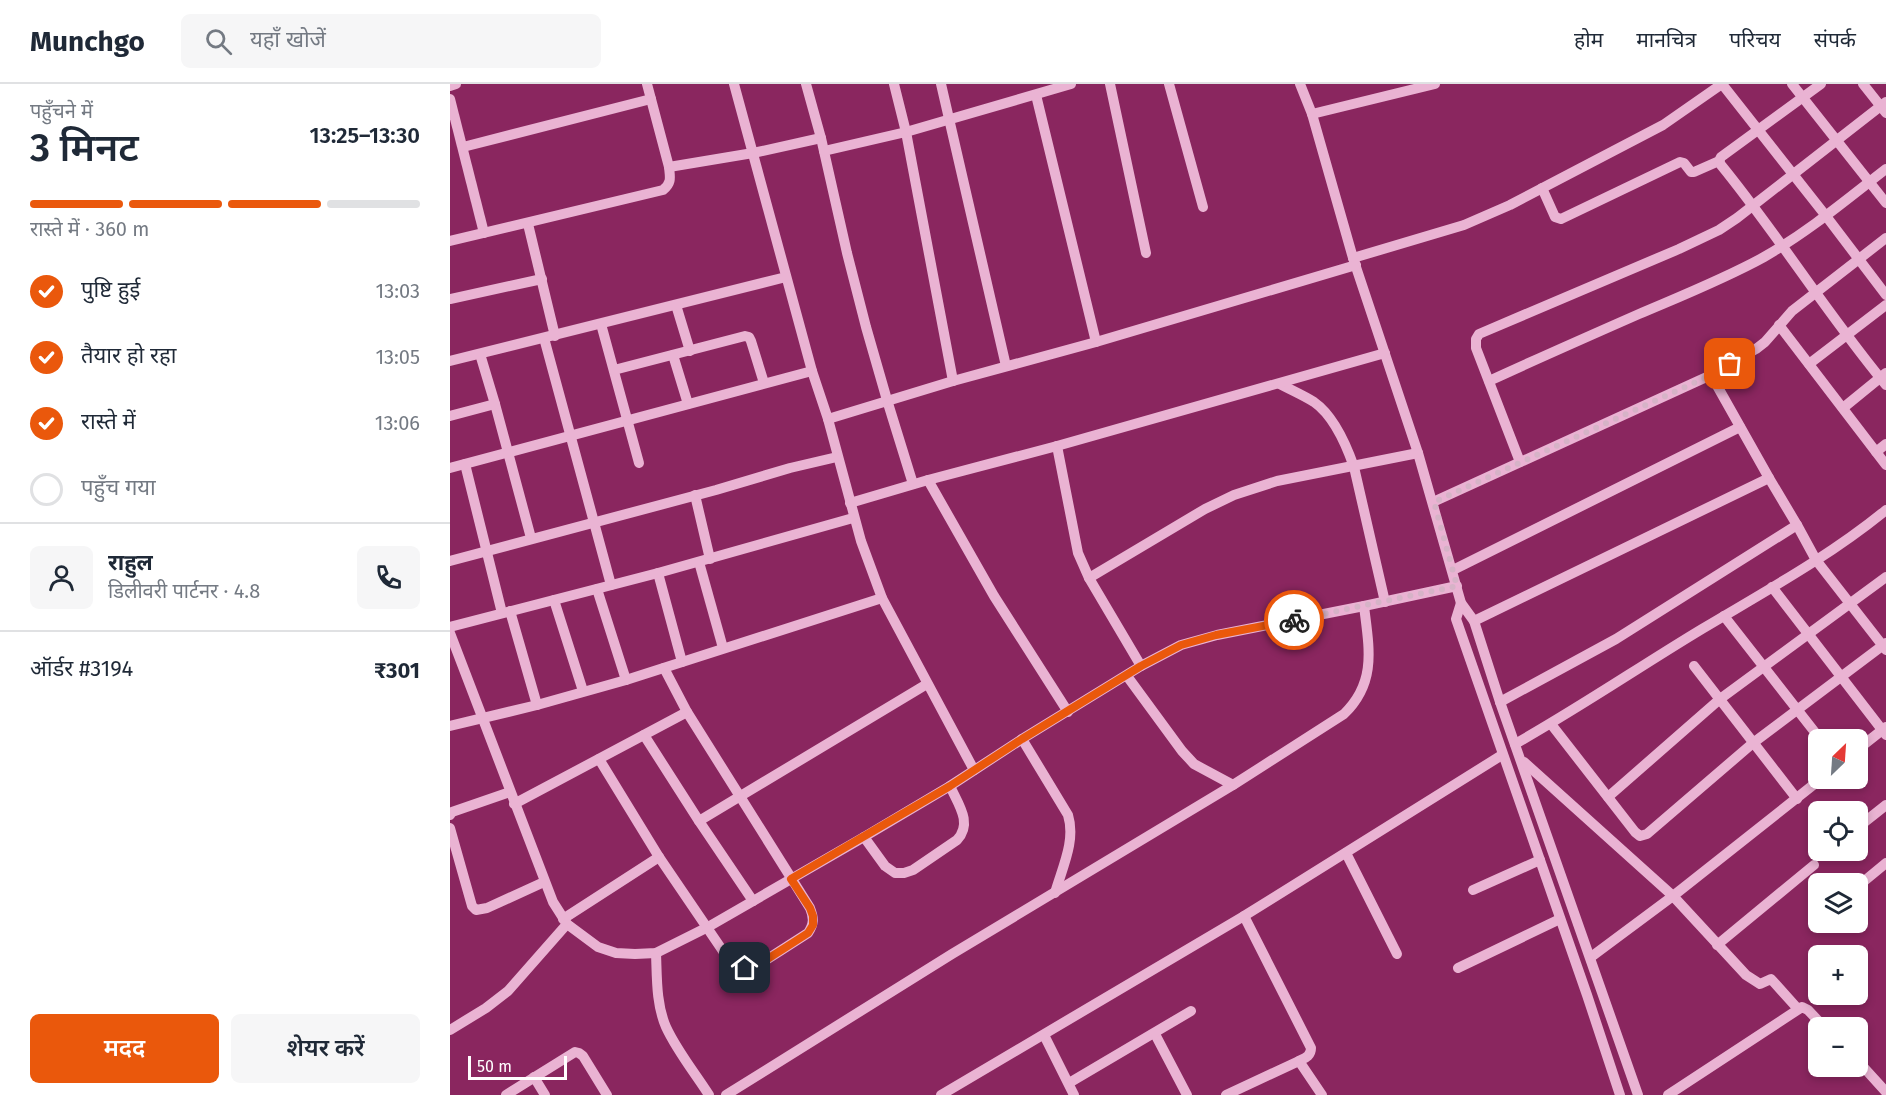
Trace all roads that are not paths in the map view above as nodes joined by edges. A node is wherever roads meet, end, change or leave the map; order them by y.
1 (456, 84) edge
2 (647, 84) edge
3 (734, 84) edge
4 (806, 84) edge
5 (894, 84) edge
6 (941, 84) edge
7 (1071, 84) edge
8 (1110, 84) edge
9 (1169, 84) edge
10 (1300, 84) edge
11 (1435, 84) edge
12 (1722, 84) edge
13 (1792, 84) edge
14 (1821, 84) edge
15 (1863, 84) edge
16 (450, 86) edge
17 (1036, 95) junction
18 (1803, 98) junction
19 (450, 99) edge
20 (651, 99) junction
21 (1884, 107) edge
22 (1312, 114) junction
23 (950, 120) junction
24 (1758, 131) junction
25 (906, 132) junction
26 (821, 138) junction
27 (1837, 140) junction
28 (463, 147) junction
29 (824, 152) junction
30 (753, 153) junction
31 (1719, 161) junction
32 (669, 167) junction
33 (1886, 169) edge
34 (1793, 174) junction
35 (1869, 182) junction
36 (1542, 188) junction
37 (1886, 203) edge
38 (1753, 205) junction
39 (1203, 207) dead end
40 (1826, 216) junction
41 (528, 224) junction
42 (484, 233) junction
43 (1886, 238) edge
44 (450, 241) edge
45 (1783, 246) junction
46 (1146, 253) dead end
47 (1859, 259) junction
48 (1355, 261) junction
49 (786, 276) junction
50 (542, 279) junction
51 (1815, 294) junction
52 (1886, 295) edge
53 (450, 299) edge
54 (676, 305) junction
55 (1886, 305) edge
56 (601, 324) junction
57 (1779, 325) junction
58 (1846, 334) junction
59 (550, 337) junction
60 (1096, 342) junction
61 (690, 351) junction
62 (1385, 353) junction
63 (480, 354) junction
64 (672, 355) junction
65 (450, 361) edge
66 (1809, 364) junction
67 (1006, 366) junction
68 (614, 370) junction
69 (812, 371) junction
70 (1711, 375) junction
71 (1884, 379) edge
72 (954, 381) junction
73 (1489, 381) junction
74 (764, 383) junction
75 (1280, 384) junction
76 (887, 400) junction
77 (495, 404) junction
78 (688, 404) junction
79 (1843, 408) junction
80 (450, 416) edge
81 (828, 419) junction
82 (626, 420) junction
83 (1740, 427) junction
84 (570, 436) junction
85 (1886, 444) edge
86 (1057, 446) junction
87 (508, 452) junction
88 (1876, 452) junction
89 (1418, 453) junction
90 (837, 457) junction
91 (1520, 462) junction
92 (639, 463) dead end
93 (465, 464) junction
94 (1886, 465) edge
95 (1354, 466) junction
96 (450, 468) edge
97 (1769, 477) junction
98 (928, 480) junction
99 (914, 484) junction
100 (695, 495) junction
101 (1434, 502) junction
102 (850, 503) junction
103 (1886, 510) edge
104 (853, 518) junction
105 (594, 522) junction
106 (1797, 525) junction
107 (531, 538) junction
108 (487, 551) junction
109 (704, 560) junction
110 (1816, 560) junction
111 (450, 561) edge
112 (1453, 570) junction
113 (658, 573) junction
114 (1886, 577) edge
115 (1089, 578) junction
116 (611, 585) junction
117 (1457, 586) junction
118 (1772, 587) junction
119 (597, 589) junction
120 (882, 598) junction
121 (554, 600) junction
122 (1385, 602) junction
123 (1461, 603) junction
124 (1849, 605) junction
125 (1364, 606) junction
126 (506, 612) junction
127 (1724, 616) junction
128 (1474, 621) junction
129 (450, 627) edge
130 (450, 633) edge
131 (1809, 634) junction
132 (1885, 646) edge
133 (723, 648) junction
134 (682, 662) junction
135 (1141, 666) junction
136 (1694, 666) dead end
137 (664, 668) junction
138 (1765, 668) junction
139 (1126, 676) junction
140 (1840, 677) junction
141 (626, 680) junction
142 (927, 684) junction
143 (583, 691) junction
144 (1720, 699) junction
145 (1500, 702) junction
146 (537, 705) junction
147 (1797, 709) junction
148 (687, 712) junction
149 (1068, 712) junction
150 (482, 718) junction
151 (1551, 724) junction
152 (450, 726) edge
153 (1812, 729) edge
154 (1885, 730) edge
155 (644, 735) junction
156 (1022, 739) junction
157 (1868, 742) edge
158 (1753, 743) junction
159 (1515, 744) junction
160 (1502, 755) junction
161 (599, 759) junction
162 (1521, 760) junction
163 (974, 770) junction
164 (1233, 785) junction
165 (950, 786) junction
166 (1809, 789) edge
167 (510, 792) junction
168 (741, 796) junction
169 (1608, 797) junction
170 (1797, 799) junction
171 (514, 804) junction
172 (1886, 805) edge
173 (450, 815) edge
174 (1868, 819) edge
175 (699, 821) junction
176 (450, 828) edge
177 (864, 837) junction
178 (1346, 853) junction
179 (659, 857) junction
180 (1540, 860) junction
181 (1886, 863) edge
182 (1814, 866) dead end
183 (1868, 877) edge
184 (791, 879) junction
185 (544, 882) junction
186 (1473, 890) dead end
187 (1054, 893) junction
188 (1673, 896) junction
189 (753, 900) junction
190 (1244, 916) junction
191 (1560, 919) junction
192 (565, 921) junction
193 (708, 927) junction
194 (1717, 945) junction
195 (656, 952) junction
196 (1397, 954) dead end
197 (1591, 957) junction
198 (1458, 968) dead end
199 (1798, 1009) junction
200 (1191, 1011) dead end
201 (1814, 1017) edge
202 (450, 1030) edge
203 (1155, 1034) junction
204 (1044, 1035) junction
205 (1299, 1061) junction
206 (1868, 1072) edge
207 (534, 1077) junction
208 (1069, 1083) junction
209 (1886, 1092) edge
210 (1229, 1094) edge
211 (506, 1095) edge
212 (545, 1095) edge
213 (607, 1095) edge
214 (709, 1095) edge
215 (726, 1095) edge
216 (941, 1095) edge
217 (1074, 1095) edge
218 (1187, 1095) edge
219 (1322, 1095) edge
220 (1620, 1095) edge
221 (1638, 1095) edge
222 (1668, 1095) edge

1 - 16 street
2 - 20 street
3 - 30 street
4 - 26 street
5 - 25 street
6 - 23 street
7 - 17 street
8 - 46 street
9 - 39 street
10 - 22 street
11 - 22 street
12 - 24 street
12 - 36 street
13 - 18 street
14 - 18 street
15 - 21 street
17 - 23 street
17 - 60 street
18 - 24 street
18 - 27 street
19 - 28 street
20 - 28 street
20 - 32 street
21 - 27 street
22 - 48 street
23 - 25 street
23 - 67 street
24 - 31 street
24 - 34 street
25 - 29 street
25 - 72 street
26 - 29 street
26 - 30 street
27 - 34 street
27 - 35 street
28 - 42 street
29 - 76 street
30 - 32 street
30 - 49 street
31 - 36 street
31 - 38 street
32 - 41 street
33 - 35 street
34 - 38 street
34 - 40 street
35 - 37 street
35 - 40 street
36 - 48 street
38 - 45 street
38 - 73 street
40 - 45 street
40 - 47 street
41 - 42 street
41 - 50 street
42 - 44 street
43 - 47 street
45 - 51 street
45 - 73 street
47 - 51 street
47 - 52 street
48 - 60 street
48 - 62 street
49 - 54 street
49 - 69 street
50 - 53 street
50 - 59 street
51 - 57 street
51 - 58 street
54 - 56 street
54 - 61 street
55 - 58 street
56 - 59 street
56 - 68 street
57 - 66 street
57 - 70 street
58 - 66 street
58 - 71 street
59 - 63 street
59 - 84 street
60 - 67 street
61 - 64 street
61 - 74 street
62 - 75 street
62 - 89 street
63 - 65 street
63 - 77 street
64 - 68 street
64 - 78 street
66 - 79 street
67 - 72 street
68 - 82 street
69 - 74 street
69 - 81 street
70 - 83 street
70 - 91 street
71 - 79 street
72 - 76 street
73 - 91 street
74 - 78 street
75 - 86 street
75 - 95 street
76 - 81 street
76 - 99 street
77 - 80 street
77 - 87 street
78 - 82 street
79 - 88 street
81 - 90 street
82 - 84 street
82 - 92 street
83 - 97 street
83 - 112 street
84 - 87 street
84 - 105 street
85 - 88 street
86 - 98 street
86 - 115 street
87 - 93 street
87 - 107 street
88 - 94 street
89 - 95 street
89 - 101 street
90 - 100 street
90 - 102 street
91 - 101 street
93 - 96 street
93 - 108 street
95 - 115 street
95 - 122 street
97 - 106 street
97 - 128 street
98 - 99 street
98 - 149 street
99 - 102 street
100 - 105 street
100 - 109 street
101 - 112 street
102 - 104 street
103 - 110 street
104 - 109 street
104 - 120 street
105 - 107 street
105 - 116 street
106 - 110 street
106 - 145 street
107 - 108 street
108 - 111 street
108 - 126 street
109 - 113 street
109 - 133 street
110 - 118 street
110 - 124 street
112 - 117 street
113 - 116 street
113 - 134 street
114 - 124 street
115 - 135 street
116 - 119 street
117 - 122 street
117 - 123 street
118 - 127 street
118 - 131 street
119 - 121 street
119 - 141 street
120 - 133 street
120 - 142 street
121 - 126 street
121 - 143 street
122 - 125 street
123 - 128 street
123 - 160 street
124 - 131 street
124 - 132 street
125 - 135 street
125 - 164 street
126 - 129 street
126 - 146 street
127 - 138 street
127 - 151 street
128 - 145 street
130 - 150 street
131 - 138 street
131 - 140 street
132 - 140 street
133 - 134 street
134 - 137 street
135 - 139 street
136 - 144 street
137 - 141 street
137 - 148 street
138 - 144 street
138 - 147 street
139 - 149 street
139 - 164 street
140 - 147 street
140 - 154 street
141 - 143 street
142 - 163 street
142 - 168 street
143 - 146 street
144 - 158 street
144 - 169 street
145 - 159 street
146 - 150 street
147 - 153 street
147 - 158 street
148 - 155 street
148 - 168 street
149 - 156 street
150 - 152 street
150 - 167 street
151 - 159 street
151 - 169 street
154 - 157 street
155 - 161 street
155 - 175 street
156 - 163 street
156 - 187 street
158 - 169 street
158 - 170 street
159 - 162 street
160 - 178 street
160 - 180 street
161 - 171 street
161 - 179 street
162 - 188 street
162 - 197 street
163 - 165 street
164 - 187 street
165 - 177 street
165 - 177 street
166 - 170 street
167 - 171 street
167 - 173 street
168 - 175 street
168 - 184 street
170 - 188 street
171 - 185 street
172 - 174 street
175 - 189 street
176 - 185 street
177 - 184 street
178 - 190 street
178 - 196 street
179 - 192 street
179 - 193 street
180 - 186 street
180 - 191 street
181 - 183 street
182 - 194 street
184 - 189 street
184 - 193 street
185 - 192 street
187 - 215 street
188 - 194 street
188 - 197 street
189 - 193 street
190 - 204 street
190 - 205 street
191 - 198 street
191 - 220 street
192 - 195 street
192 - 202 street
193 - 195 street
194 - 199 street
195 - 214 street
197 - 221 street
199 - 201 street
199 - 222 street
200 - 203 street
203 - 208 street
203 - 218 street
204 - 208 street
204 - 216 street
205 - 210 street
205 - 219 street
206 - 209 street
207 - 211 street
207 - 212 street
207 - 213 street
208 - 217 street

